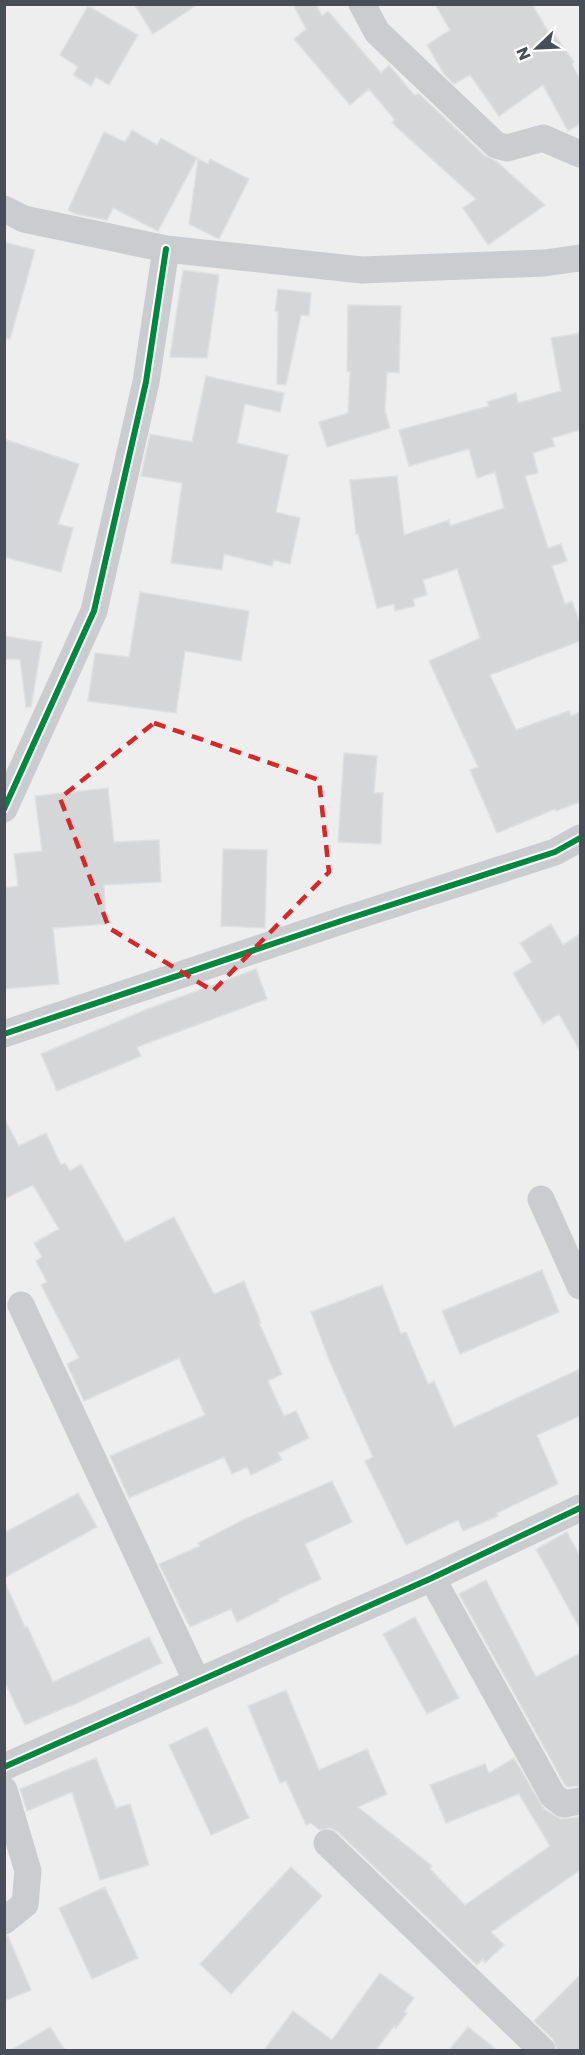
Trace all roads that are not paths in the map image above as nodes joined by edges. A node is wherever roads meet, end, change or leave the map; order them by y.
1 (362, 4) edge
2 (580, 154) edge
3 (4, 209) edge
4 (166, 249) junction
5 (580, 258) edge
6 (4, 809) edge
7 (580, 838) edge
8 (4, 1034) edge
9 (541, 1199) dead end
10 (580, 1286) edge
11 (21, 1305) dead end
12 (580, 1508) edge
13 (432, 1578) junction
14 (197, 1682) junction
15 (4, 1767) edge
16 (4, 1790) edge
17 (580, 1801) edge
18 (327, 1843) dead end
19 (4, 1921) edge
20 (542, 2050) edge

1 - 2 street
3 - 4 street
4 - 5 street
4 - 6 street
7 - 8 street
9 - 10 street
11 - 14 street
12 - 13 street
13 - 14 street
13 - 17 street
14 - 15 street
16 - 19 street
18 - 20 street

